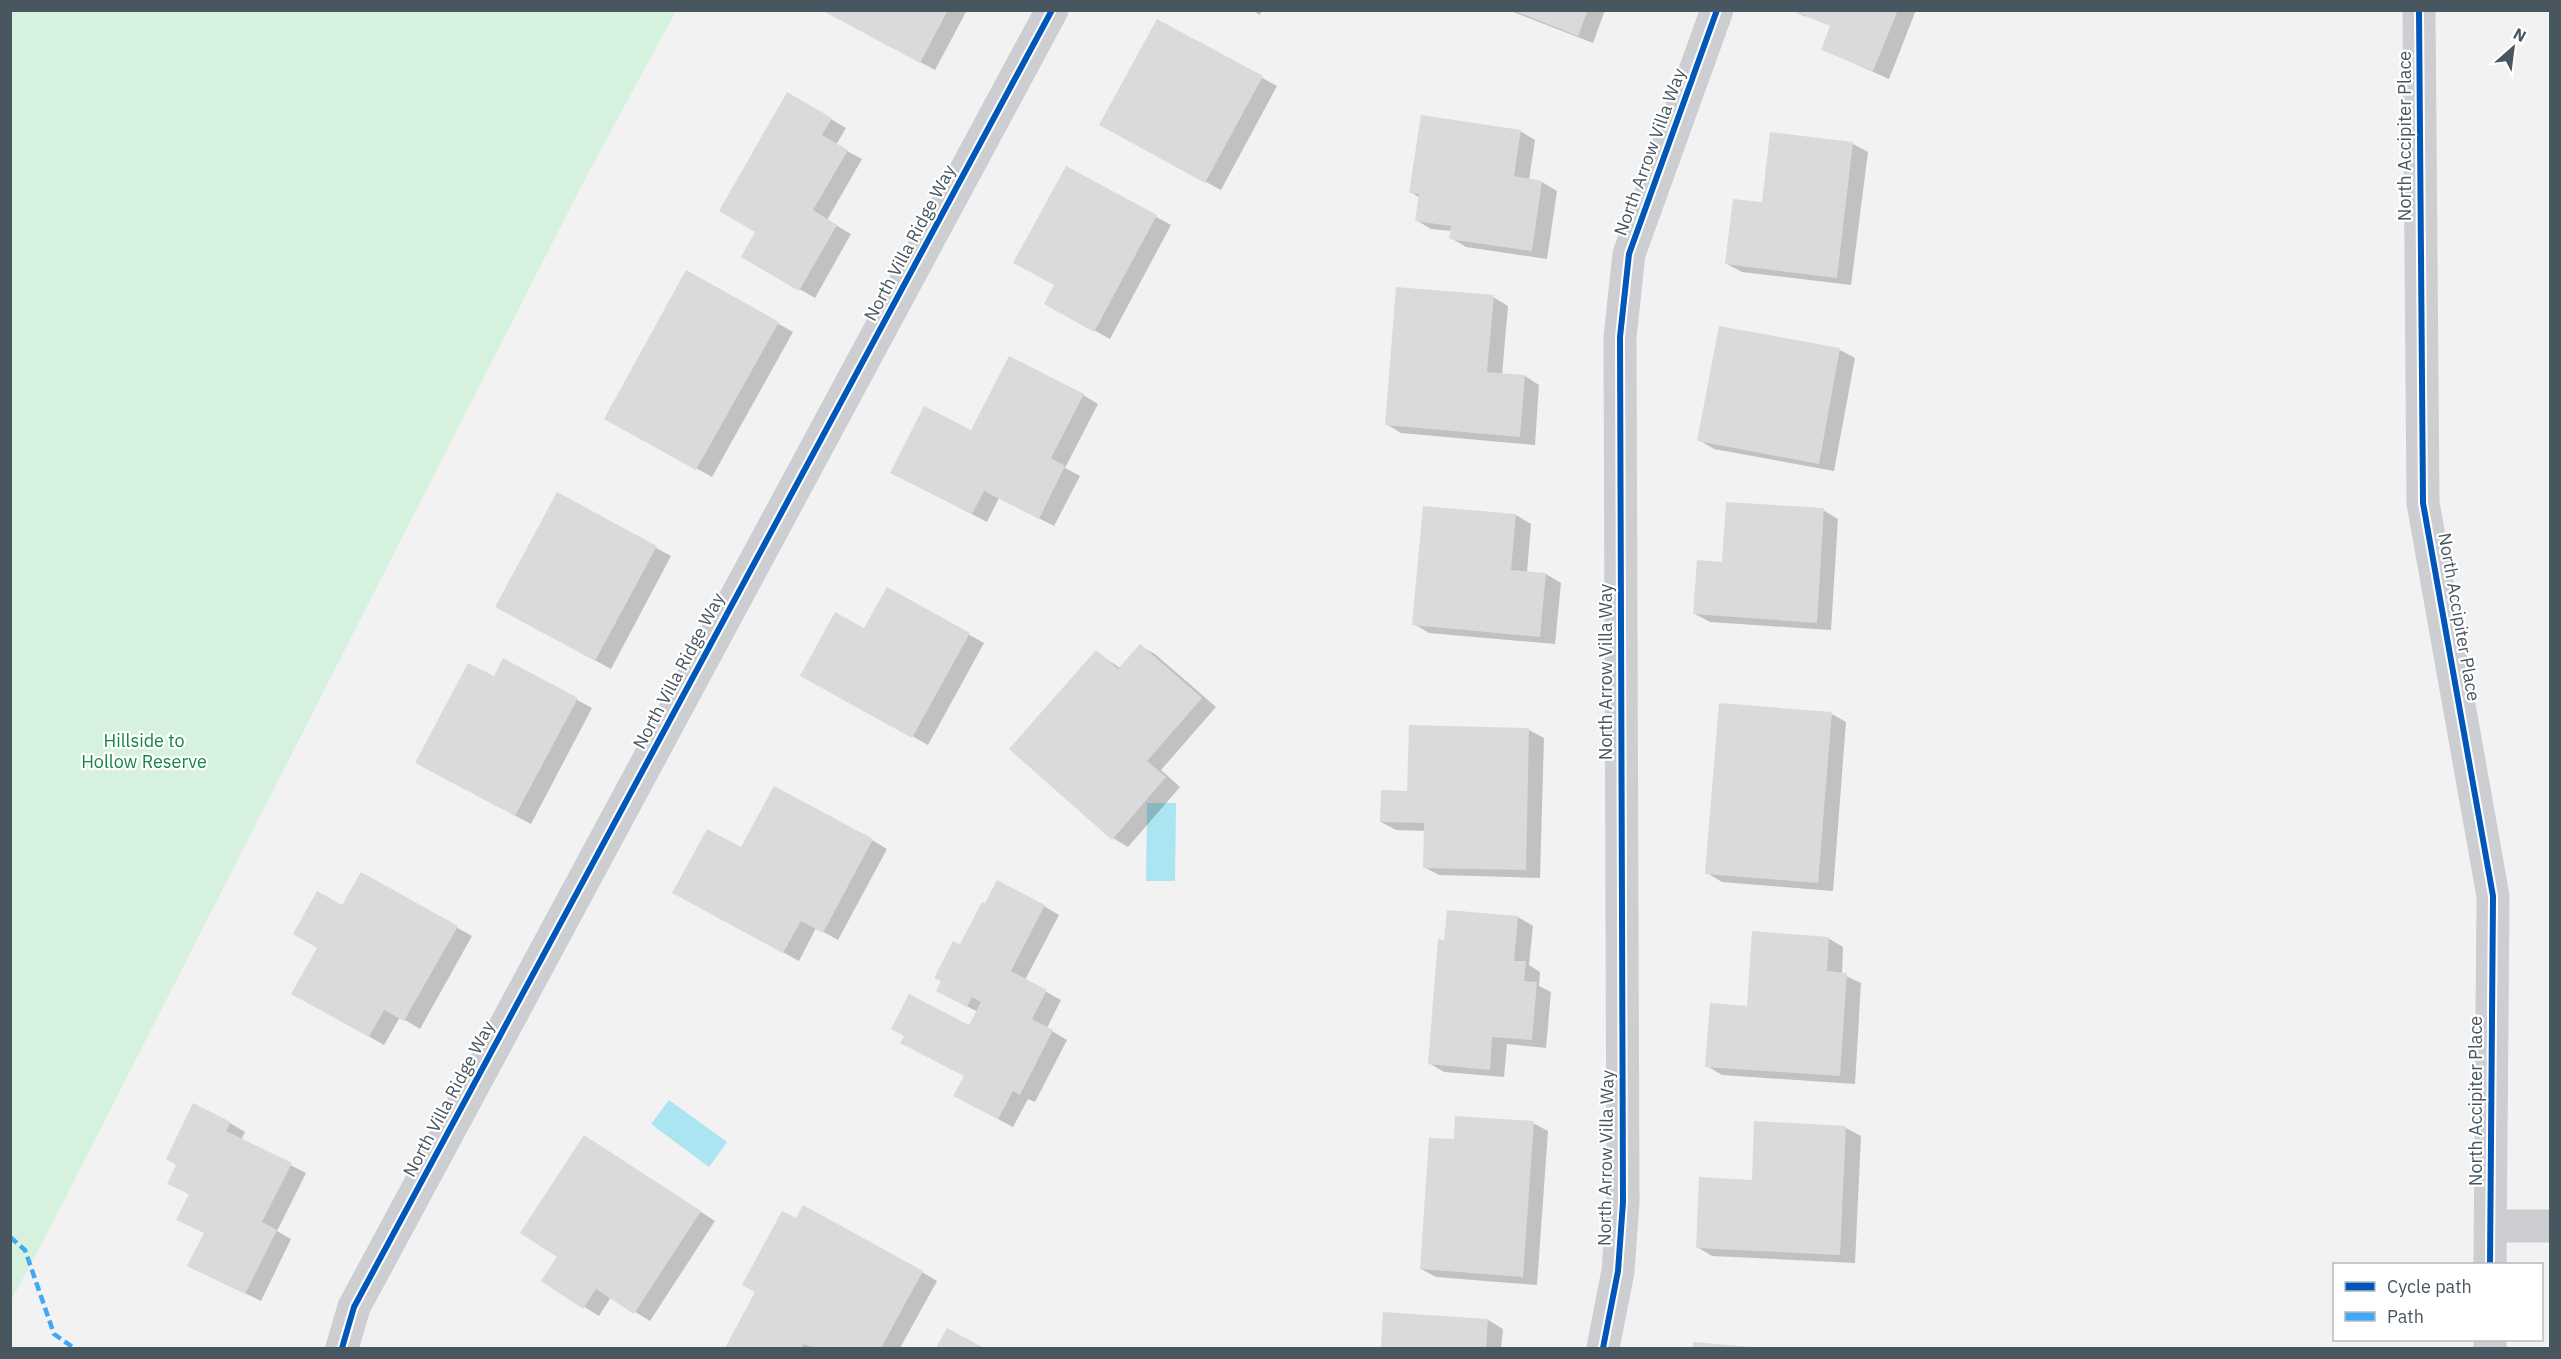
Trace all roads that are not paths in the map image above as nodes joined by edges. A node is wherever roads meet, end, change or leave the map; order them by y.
1 (1052, 10) edge
2 (1717, 10) edge
3 (2420, 10) edge
4 (2490, 1226) junction
5 (2550, 1226) edge
6 (2490, 1263) edge
7 (342, 1348) edge
8 (1603, 1348) edge

1 - 7 street, North Villa Ridge Way
2 - 8 street, North Arrow Villa Way
3 - 4 street, North Accipiter Place
4 - 5 street
4 - 6 street, North Accipiter Place

